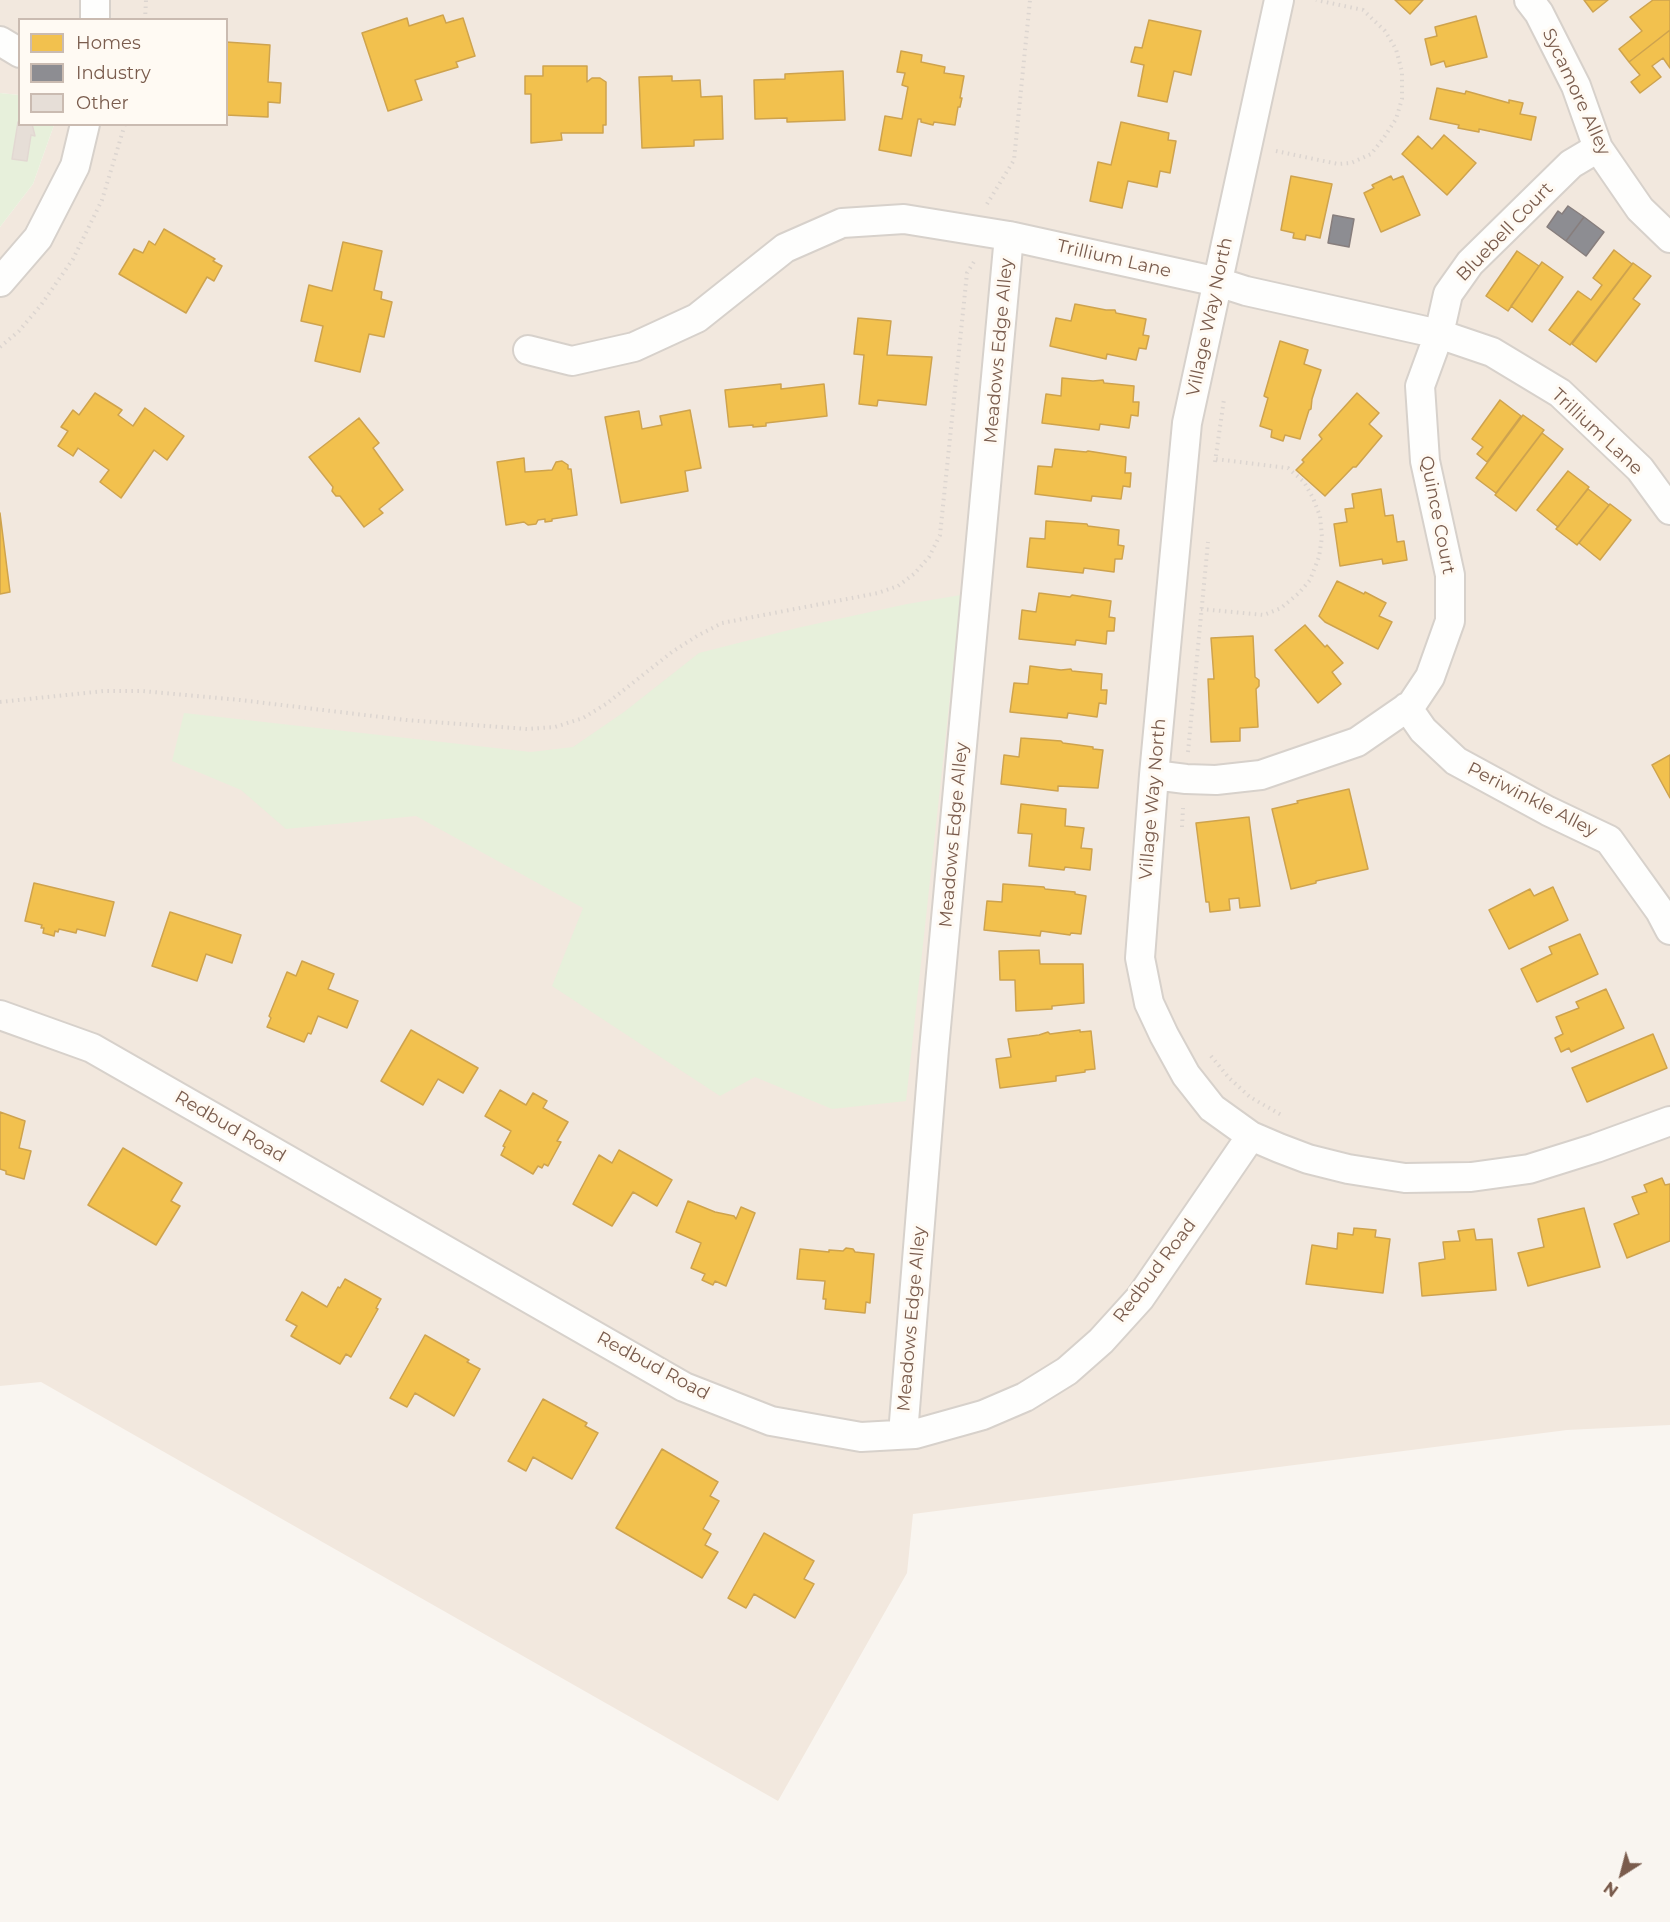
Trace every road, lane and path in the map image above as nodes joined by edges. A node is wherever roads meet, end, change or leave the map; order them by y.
1 (95, 0) edge
2 (146, 0) edge
3 (1030, 0) edge
4 (1279, 0) edge
5 (1316, 0) edge
6 (1529, 0) edge
7 (95, 18) edge
8 (145, 18) edge
9 (0, 41) edge
10 (18, 52) edge
11 (85, 126) edge
12 (124, 126) edge
13 (1598, 148) junction
14 (1276, 151) dead end
15 (997, 234) junction
16 (1670, 238) edge
17 (0, 282) edge
18 (1218, 282) junction
19 (1439, 334) junction
20 (0, 347) edge
21 (528, 350) dead end
22 (1215, 459) dead end
23 (1670, 510) edge
24 (1201, 609) dead end
25 (0, 702) edge
26 (1407, 707) junction
27 (1154, 775) junction
28 (1670, 930) edge
29 (0, 1015) edge
30 (1670, 1121) edge
31 (1251, 1136) junction
32 (903, 1434) junction

1 - 7 street
2 - 8 path
3 - 15 path
4 - 18 street, Village Way North
5 - 14 path
6 - 13 street, Sycamore Alley
9 - 10 street
11 - 17 street
12 - 20 path
13 - 16 street, Sycamore Alley
13 - 19 street, Bluebell Court
15 - 18 street, Trillium Lane
15 - 21 street, Trillium Lane
15 - 25 path
15 - 32 street, Meadows Edge Alley
18 - 19 street, Trillium Lane
18 - 27 street, Village Way North
19 - 23 street, Trillium Lane
19 - 26 street, Quince Court
22 - 24 path
26 - 27 street, Quince Court
26 - 28 street, Periwinkle Alley
27 - 31 street, Village Way North
29 - 32 street, Redbud Road
30 - 31 street, Village Way North
31 - 32 street, Redbud Road

